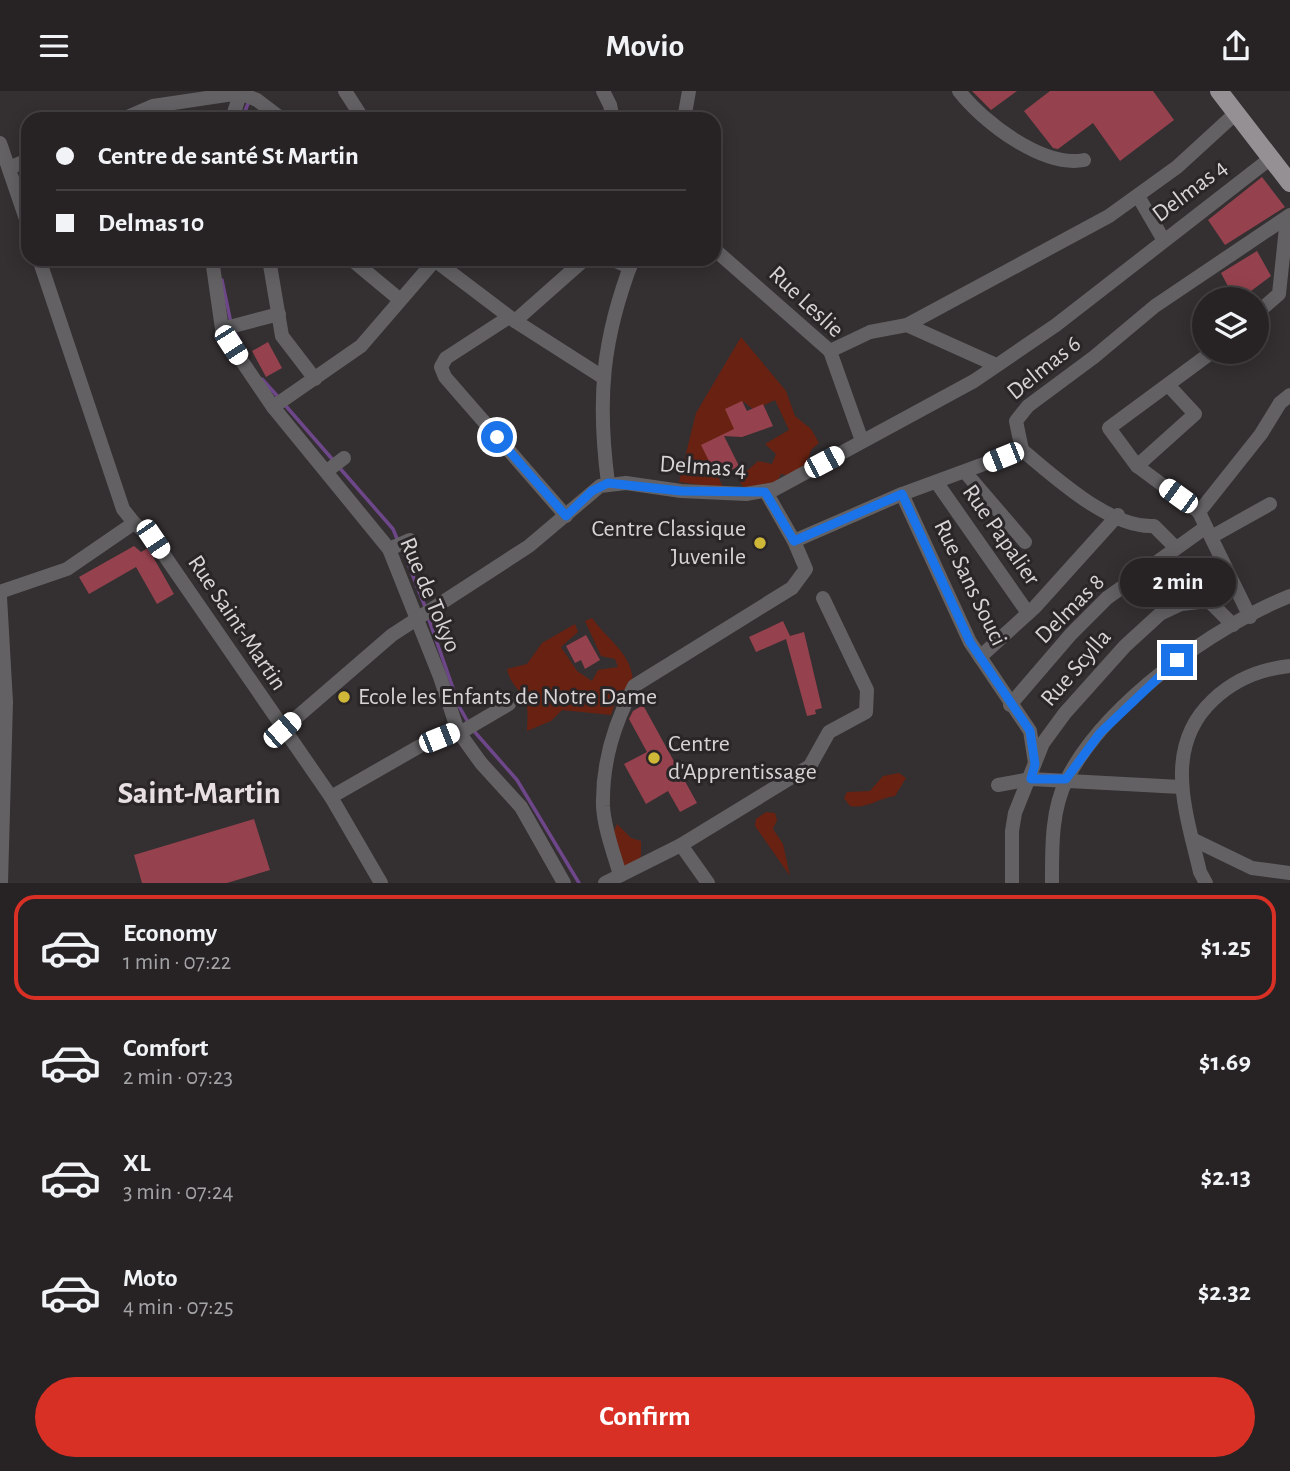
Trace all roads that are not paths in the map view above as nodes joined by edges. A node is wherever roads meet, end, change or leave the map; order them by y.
1 (345, 91) edge
2 (603, 91) edge
3 (689, 91) edge
4 (959, 91) edge
5 (1226, 93) edge
6 (246, 94) edge
7 (139, 112) edge
8 (236, 112) edge
9 (272, 112) edge
10 (358, 112) edge
11 (610, 112) edge
12 (685, 112) edge
13 (1236, 113) junction
14 (0, 143) edge
15 (1271, 158) junction
16 (1084, 160) dead end
17 (21, 163) edge
18 (9, 168) junction
19 (1290, 183) edge
20 (1138, 197) junction
21 (21, 204) edge
22 (1288, 217) edge
23 (1163, 239) junction
24 (721, 255) edge
25 (41, 266) edge
26 (213, 266) edge
27 (270, 266) edge
28 (359, 266) edge
29 (429, 266) edge
30 (444, 266) edge
31 (577, 266) edge
32 (631, 266) edge
33 (399, 299) junction
34 (1269, 303) edge
35 (279, 314) junction
36 (512, 319) junction
37 (907, 325) junction
38 (222, 329) junction
39 (830, 351) junction
40 (1196, 364) edge
41 (996, 365) junction
42 (601, 376) junction
43 (315, 379) junction
44 (1168, 386) junction
45 (1290, 395) edge
46 (273, 407) junction
47 (862, 441) junction
48 (1022, 450) junction
49 (344, 458) dead end
50 (1137, 466) junction
51 (329, 469) junction
52 (965, 472) junction
53 (608, 483) junction
54 (937, 483) junction
55 (765, 492) junction
56 (902, 494) junction
57 (1270, 504) dead end
58 (1199, 512) junction
59 (1118, 515) junction
60 (566, 516) junction
61 (134, 523) junction
62 (1210, 532) junction
63 (410, 540) dead end
64 (794, 541) junction
65 (1025, 542) dead end
66 (392, 547) junction
67 (1176, 548) junction
68 (1152, 566) junction
69 (0, 594) edge
70 (1290, 596) edge
71 (822, 598) dead end
72 (1181, 604) junction
73 (1028, 613) junction
74 (424, 615) junction
75 (1250, 617) junction
76 (1233, 625) junction
77 (979, 657) junction
78 (1290, 666) edge
79 (509, 704) dead end
80 (1010, 705) junction
81 (282, 730) junction
82 (461, 731) junction
83 (1033, 772) junction
84 (1066, 779) junction
85 (998, 785) dead end
86 (1181, 787) junction
87 (331, 797) junction
88 (1192, 838) junction
89 (681, 845) junction
90 (1290, 873) edge
91 (620, 875) junction
92 (1, 883) edge
93 (381, 883) edge
94 (564, 883) edge
95 (605, 883) edge
96 (708, 883) edge
97 (1012, 883) edge
98 (1052, 883) edge
99 (1206, 883) edge

1 - 10 street
2 - 11 street
3 - 12 street
4 - 16 street
5 - 13 main road
6 - 7 street
6 - 8 street
6 - 9 street
13 - 15 main road
13 - 20 street
14 - 18 street
15 - 19 main road
15 - 23 street, Delmas 4
17 - 18 street
18 - 21 street
20 - 23 street
20 - 37 street
22 - 34 street
22 - 48 street, Delmas 6
23 - 41 street, Delmas 4
24 - 39 street, Rue Leslie
25 - 61 street, Rue Saint-Martin
26 - 38 street, Rue de Tokyo
27 - 35 street
28 - 33 street
29 - 33 street
30 - 36 street
31 - 36 street
32 - 42 street
33 - 43 street
35 - 38 street
35 - 43 street
36 - 42 street
36 - 60 street
37 - 39 street
37 - 41 street
38 - 46 street, Rue de Tokyo
39 - 47 street, Rue Leslie
40 - 44 street
41 - 47 street, Delmas 4
42 - 53 street
43 - 46 street
44 - 50 street
44 - 50 street
45 - 58 street
46 - 51 street, Rue de Tokyo
47 - 55 street, Delmas 4
48 - 52 street
48 - 59 street
49 - 51 street
50 - 58 street
51 - 66 street, Rue de Tokyo
52 - 54 street
52 - 65 street
53 - 55 street, Delmas 4
53 - 60 street
54 - 56 street
54 - 73 street, Rue Papalier
55 - 64 street
56 - 64 street
56 - 77 street, Rue Sans Souci
57 - 62 street, Delmas 8
58 - 62 street
59 - 67 street
59 - 73 street
60 - 74 street
61 - 69 street
61 - 81 street, Rue Saint-Martin
62 - 67 street, Delmas 8
62 - 75 street
63 - 66 street
64 - 91 street
66 - 74 street, Rue de Tokyo
67 - 68 street, Delmas 8
68 - 72 street
68 - 80 street, Delmas 8
69 - 92 street
70 - 75 street
71 - 89 street
72 - 76 street
72 - 83 street, Rue Scylla
73 - 77 street
74 - 81 street
74 - 82 street, Rue de Tokyo
75 - 76 street
76 - 84 street
77 - 80 street, Rue Sans Souci
78 - 86 street
79 - 82 street
80 - 83 street, Rue Sans Souci
81 - 87 street, Rue Saint-Martin
82 - 87 street
82 - 94 street, Rue de Tokyo
83 - 84 street
83 - 85 street
83 - 97 street, Rue Scylla
84 - 86 street
84 - 98 street
86 - 88 street
87 - 93 street, Rue Saint-Martin
88 - 90 street
88 - 99 street
89 - 91 street
89 - 96 street
91 - 95 street

